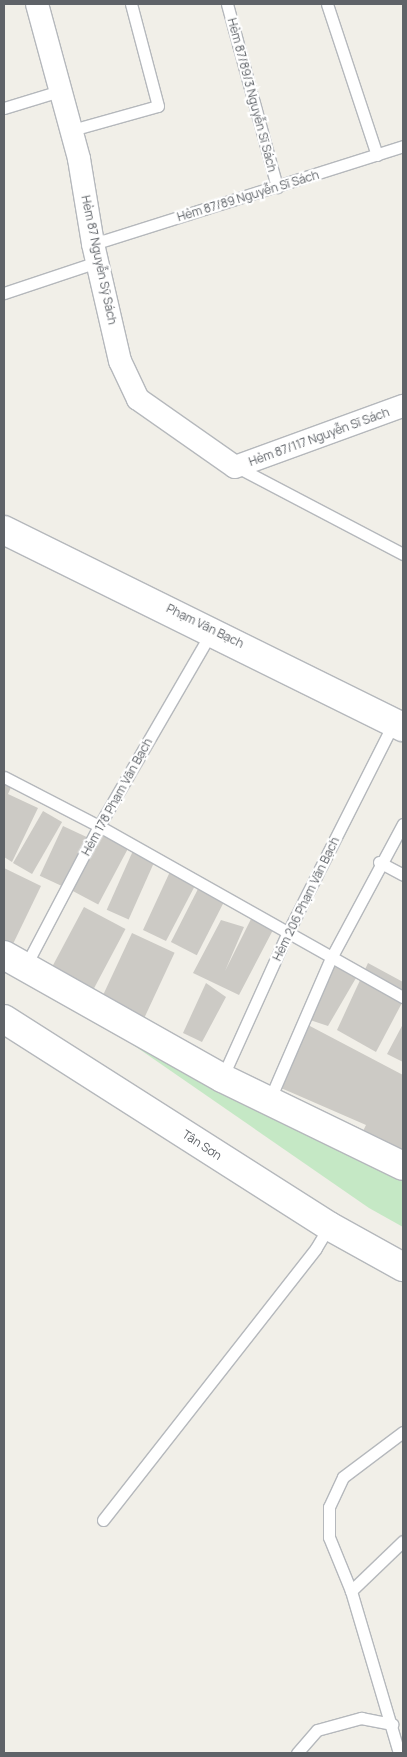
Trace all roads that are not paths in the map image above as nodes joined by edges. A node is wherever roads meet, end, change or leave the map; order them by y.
1 (37, 4) edge
2 (131, 4) edge
3 (227, 4) edge
4 (327, 4) edge
5 (60, 90) junction
6 (4, 108) edge
7 (72, 130) junction
8 (403, 146) edge
9 (377, 155) junction
10 (277, 187) junction
11 (95, 253) junction
12 (4, 292) edge
13 (403, 406) edge
14 (235, 467) junction
15 (4, 530) edge
16 (403, 554) edge
17 (212, 630) junction
18 (398, 725) edge
19 (4, 777) edge
20 (403, 824) edge
21 (99, 826) junction
22 (379, 862) junction
23 (403, 875) edge
24 (287, 934) junction
25 (331, 958) junction
26 (15, 961) edge
27 (403, 996) edge
28 (4, 1019) edge
29 (222, 1078) junction
30 (268, 1102) junction
31 (403, 1166) edge
32 (329, 1226) junction
33 (403, 1267) edge
34 (403, 1432) edge
35 (103, 1520) dead end
36 (403, 1541) edge
37 (350, 1591) junction
38 (392, 1724) junction
39 (297, 1753) edge
40 (399, 1753) edge

1 - 5 street, Hẻm 87 Nguyễn Sỹ Sách
2 - 7 lane
3 - 10 lane, Hẻm 87/89/3 Nguyễn Sĩ Sách
4 - 9 lane
5 - 6 lane
5 - 7 street, Hẻm 87 Nguyễn Sỹ Sách
7 - 11 street, Hẻm 87 Nguyễn Sỹ Sách
8 - 9 lane, Hẻm 87/89 Nguyễn Sĩ Sách
9 - 10 lane, Hẻm 87/89 Nguyễn Sĩ Sách
10 - 11 lane, Hẻm 87/89 Nguyễn Sĩ Sách
11 - 12 lane, Hẻm 87/89 Nguyễn Sĩ Sách
11 - 14 street, Hẻm 87 Nguyễn Sỹ Sách
13 - 14 street, Hẻm 87/117 Nguyễn Sĩ Sách
14 - 16 lane
15 - 17 street, Phạm Văn Bạch
17 - 18 street, Phạm Văn Bạch
17 - 21 lane, Hẻm 178 Phạm Văn Bạch
18 - 24 lane, Hẻm 206 Phạm Văn Bạch
19 - 21 lane
20 - 22 lane
21 - 24 lane
21 - 26 lane, Hẻm 178 Phạm Văn Bạch
22 - 23 lane
22 - 25 lane
24 - 25 lane
24 - 29 lane, Hẻm 206 Phạm Văn Bạch
25 - 27 lane
25 - 30 lane
26 - 29 street
28 - 32 street, Tân Sơn
29 - 30 street
30 - 31 street
32 - 33 street, Tân Sơn
32 - 35 lane
34 - 37 lane
36 - 37 lane
37 - 38 lane
38 - 39 lane
38 - 40 lane

